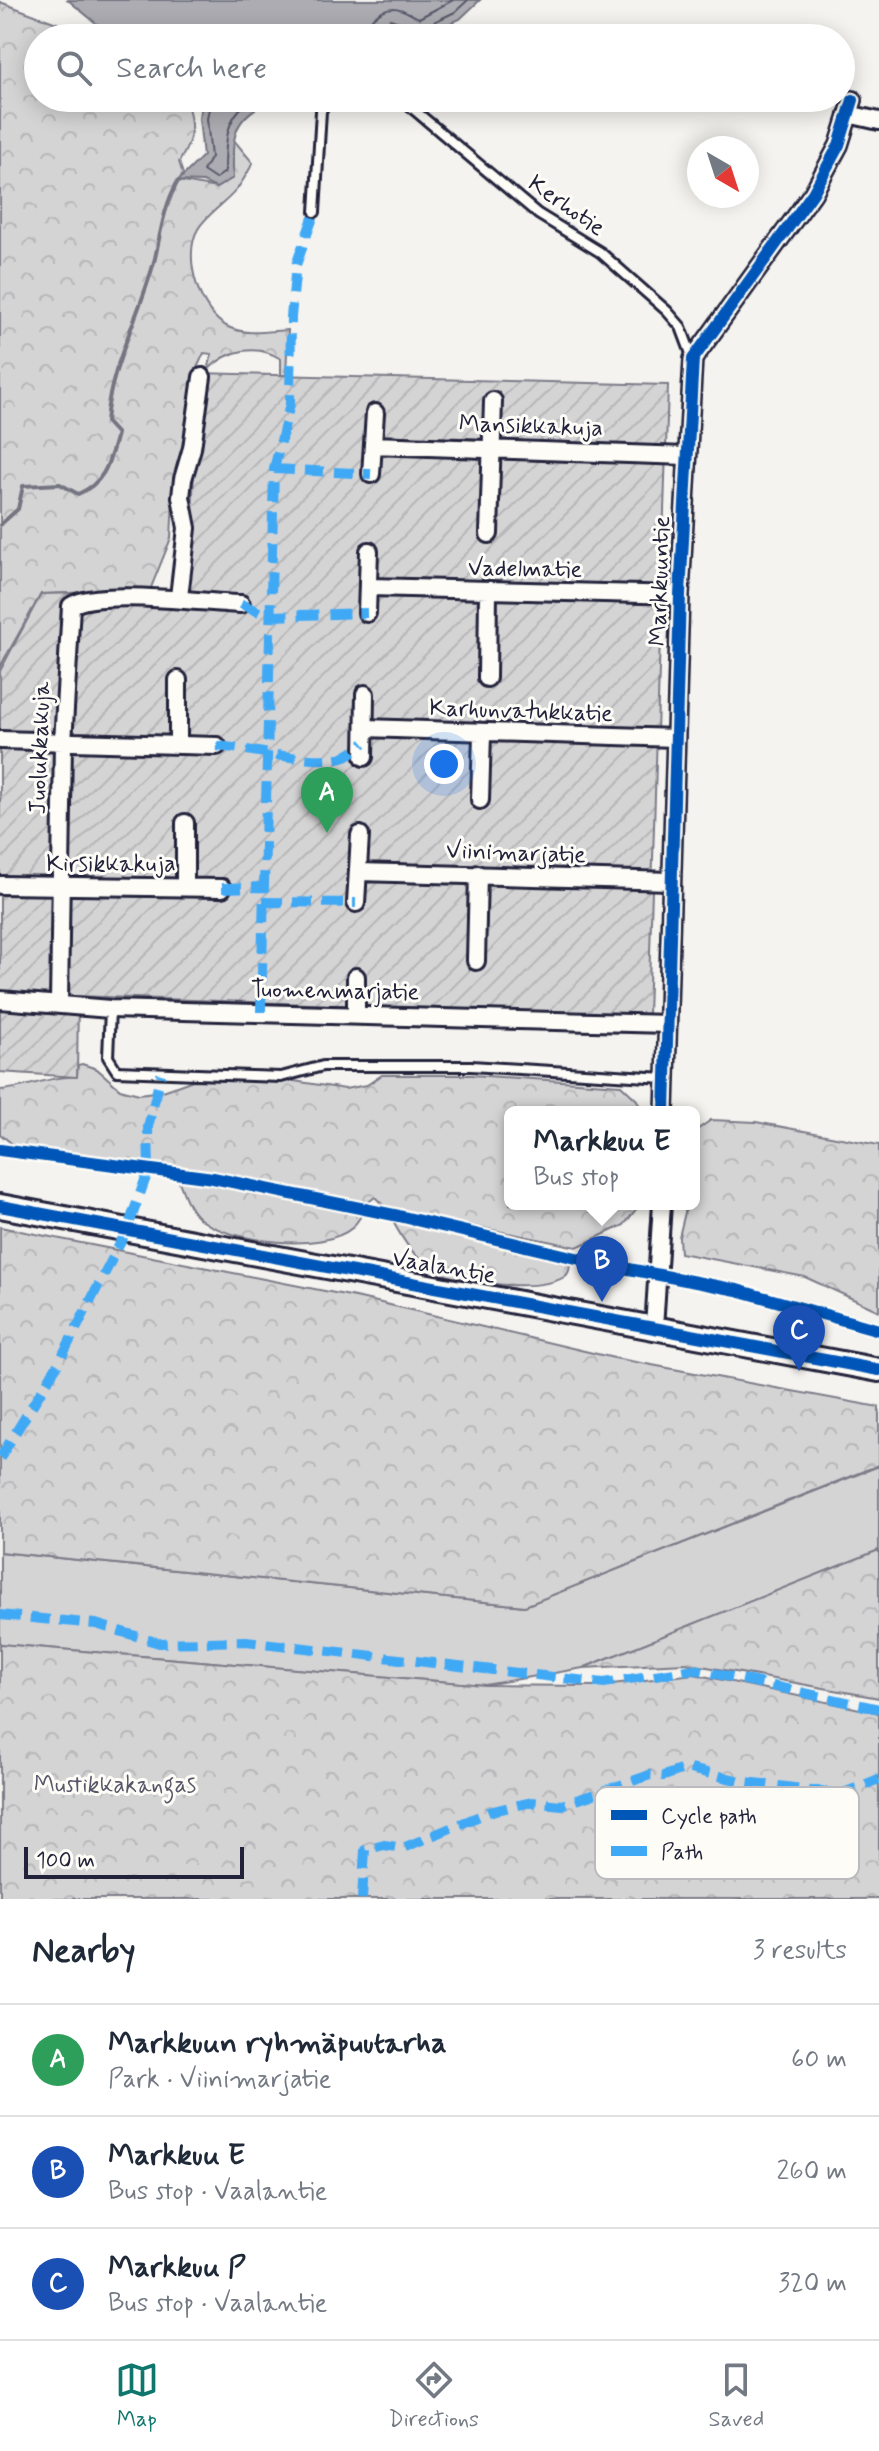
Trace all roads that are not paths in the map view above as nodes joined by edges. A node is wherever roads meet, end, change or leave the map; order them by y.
1 (855, 109) edge
2 (321, 112) edge
3 (417, 112) edge
4 (849, 112) edge
5 (879, 121) edge
6 (315, 212) dead end
7 (693, 359) junction
8 (202, 377) dead end
9 (493, 401) dead end
10 (375, 413) dead end
11 (373, 445) junction
12 (491, 447) junction
13 (686, 456) junction
14 (371, 474) dead end
15 (489, 534) dead end
16 (369, 551) dead end
17 (370, 587) junction
18 (488, 592) junction
19 (680, 595) junction
20 (179, 597) junction
21 (241, 604) dead end
22 (367, 613) dead end
23 (487, 678) dead end
24 (178, 680) dead end
25 (365, 694) dead end
26 (365, 728) junction
27 (482, 734) junction
28 (676, 738) junction
29 (0, 740) edge
30 (63, 743) junction
31 (178, 745) junction
32 (217, 746) dead end
33 (364, 757) dead end
34 (480, 800) dead end
35 (185, 823) dead end
36 (360, 835) dead end
37 (359, 872) junction
38 (478, 874) junction
39 (671, 881) junction
40 (0, 885) edge
41 (185, 887) junction
42 (59, 888) junction
43 (222, 888) dead end
44 (356, 903) dead end
45 (476, 961) dead end
46 (356, 977) dead end
47 (0, 1000) edge
48 (59, 1002) junction
49 (110, 1009) junction
50 (356, 1014) junction
51 (668, 1024) junction
52 (666, 1078) junction
53 (665, 1106) edge
54 (0, 1206) edge
55 (662, 1210) edge
56 (654, 1328) junction
57 (879, 1370) edge

1 - 5 street
2 - 6 lane
3 - 7 lane, Kerhotie
4 - 7 street
7 - 13 street, Markkuuntie
8 - 20 street
9 - 12 street
10 - 11 street
11 - 12 street, Mansikkakuja
11 - 14 street
12 - 13 street, Mansikkakuja
12 - 15 street
13 - 19 street, Markkuuntie
16 - 17 street
17 - 18 street, Vadelmatie
17 - 22 street
18 - 19 street, Vadelmatie
18 - 23 street
19 - 28 street, Markkuuntie
20 - 21 street, Juolukkakuja
20 - 30 street, Juolukkakuja
24 - 31 street
25 - 26 street
26 - 27 street, Karhunvatukkatie
26 - 33 street
27 - 28 street, Karhunvatukkatie
27 - 34 street
28 - 39 street, Markkuuntie
29 - 30 street
30 - 31 street
30 - 42 street, Juolukkakuja
31 - 32 street
35 - 41 street
36 - 37 street
37 - 38 street, Viinimarjatie
37 - 44 street
38 - 39 street, Viinimarjatie
38 - 45 street
39 - 51 street, Markkuuntie
40 - 42 street, Kirsikkakuja
41 - 42 street, Kirsikkakuja
41 - 43 street, Kirsikkakuja
42 - 48 street, Juolukkakuja
46 - 50 street
47 - 48 street, Tuomenmarjatie
48 - 49 street, Tuomenmarjatie
49 - 50 street, Tuomenmarjatie
49 - 52 lane
50 - 51 street, Tuomenmarjatie
51 - 52 street, Markkuuntie
52 - 53 street, Markkuuntie
54 - 56 street, Vaalantie
55 - 56 street
56 - 57 street, Vaalantie

